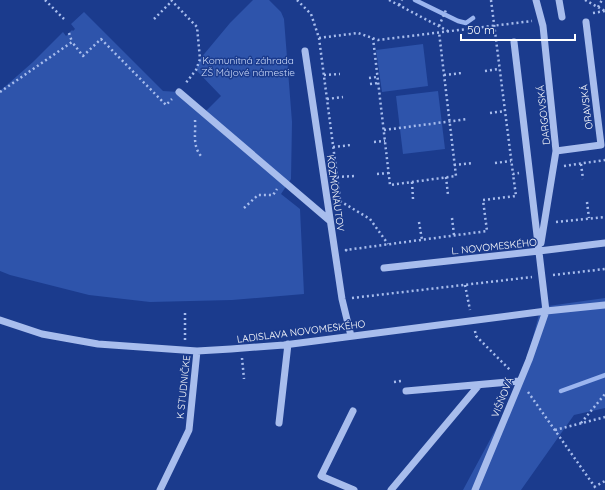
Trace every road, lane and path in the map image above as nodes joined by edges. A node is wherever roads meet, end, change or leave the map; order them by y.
1 (45, 0) edge
2 (172, 0) edge
3 (297, 0) edge
4 (389, 0) edge
5 (402, 0) edge
6 (536, 0) edge
7 (559, 0) edge
8 (585, 0) edge
9 (602, 0) edge
10 (399, 5) junction
11 (598, 7) junction
12 (446, 10) dead end
13 (605, 11) edge
14 (562, 17) dead end
15 (64, 19) dead end
16 (154, 19) dead end
17 (541, 20) junction
18 (586, 22) dead end
19 (439, 26) junction
20 (448, 31) junction
21 (439, 32) junction
22 (69, 33) dead end
23 (319, 38) junction
24 (373, 38) junction
25 (72, 42) junction
26 (514, 42) dead end
27 (305, 51) dead end
28 (500, 69) dead end
29 (485, 71) dead end
30 (462, 73) dead end
31 (340, 74) dead end
32 (324, 75) junction
33 (444, 75) junction
34 (378, 77) junction
35 (369, 78) dead end
36 (378, 83) junction
37 (370, 84) dead end
38 (0, 92) edge
39 (179, 92) junction
40 (343, 97) dead end
41 (327, 99) junction
42 (194, 104) junction
43 (505, 111) dead end
44 (490, 113) dead end
45 (468, 119) dead end
46 (449, 121) junction
47 (384, 130) junction
48 (385, 141) junction
49 (374, 142) dead end
50 (351, 145) dead end
51 (333, 147) junction
52 (556, 151) junction
53 (201, 156) dead end
54 (511, 161) dead end
55 (473, 163) dead end
56 (496, 163) dead end
57 (581, 164) dead end
58 (454, 165) junction
59 (389, 173) junction
60 (378, 174) dead end
61 (513, 174) dead end
62 (355, 176) dead end
63 (446, 177) junction
64 (337, 178) junction
65 (583, 179) dead end
66 (284, 181) junction
67 (412, 182) junction
68 (448, 195) dead end
69 (413, 199) dead end
70 (340, 201) junction
71 (587, 202) dead end
72 (244, 208) dead end
73 (341, 208) dead end
74 (605, 217) edge
75 (452, 218) dead end
76 (589, 218) junction
77 (329, 220) junction
78 (419, 222) dead end
79 (544, 223) junction
80 (454, 235) junction
81 (422, 240) junction
82 (346, 243) dead end
83 (605, 243) edge
84 (388, 244) junction
85 (346, 250) junction
86 (539, 252) junction
87 (348, 257) dead end
88 (384, 268) dead end
89 (605, 269) edge
90 (542, 276) junction
91 (353, 291) dead end
92 (354, 298) junction
93 (342, 299) junction
94 (605, 305) edge
95 (546, 311) junction
96 (0, 320) edge
97 (351, 336) junction
98 (288, 344) junction
99 (242, 348) junction
100 (197, 350) junction
101 (244, 379) dead end
102 (520, 381) junction
103 (479, 385) junction
104 (406, 391) dead end
105 (605, 394) edge
106 (353, 411) dead end
107 (605, 417) edge
108 (279, 423) dead end
109 (581, 423) junction
110 (555, 430) dead end
111 (605, 481) edge
112 (594, 486) dead end
113 (160, 490) edge
114 (354, 490) edge
115 (391, 490) edge
116 (475, 490) edge

1 - 15 path
2 - 16 path
2 - 39 path
3 - 23 path
4 - 10 path
5 - 10 path
6 - 17 street, DARGOVSKÁ
7 - 14 street
8 - 11 path
9 - 11 path
10 - 19 path
11 - 13 path
12 - 19 path
17 - 20 path
17 - 52 street, DARGOVSKÁ
18 - 52 street, ORAVSKÁ
19 - 20 path
20 - 21 path
21 - 24 path
21 - 33 path
22 - 25 path
23 - 24 path
23 - 32 path
24 - 34 path
25 - 38 path
25 - 39 path
26 - 86 street, DARGOVSKÁ
27 - 77 street, KOZMONAUTOV
28 - 29 path
30 - 33 path
31 - 32 path
32 - 41 path
33 - 46 path
34 - 35 path
34 - 36 path
36 - 37 path
36 - 47 path
39 - 42 street
40 - 41 path
41 - 51 path
42 - 53 path
42 - 66 street
43 - 44 path
45 - 46 path
46 - 47 path
46 - 58 path
47 - 48 path
48 - 49 path
48 - 59 path
50 - 51 path
51 - 64 path
52 - 79 street, DARGOVSKÁ
54 - 56 path
55 - 58 path
57 - 65 path
58 - 63 path
59 - 60 path
59 - 67 path
61 - 80 path
62 - 64 path
63 - 67 path
63 - 68 path
64 - 70 path
66 - 72 path
66 - 77 street
67 - 69 path
70 - 73 path
70 - 84 path
71 - 76 path
74 - 76 path
75 - 80 path
76 - 79 path
77 - 93 street, KOZMONAUTOV
78 - 81 path
79 - 86 street, DARGOVSKÁ
80 - 81 path
81 - 84 path
82 - 85 path
83 - 86 street, L. NOVOMESKÉHO
84 - 85 path
85 - 87 path
86 - 88 street, L. NOVOMESKÉHO
86 - 90 street, DARGOVSKÁ
89 - 90 path
90 - 92 path
90 - 95 street, DARGOVSKÁ
91 - 92 path
92 - 93 path
93 - 97 street, KOZMONAUTOV
94 - 95 street, LADISLAVA NOVOMESKÉHO
95 - 97 street, LADISLAVA NOVOMESKÉHO
95 - 102 street, VIŠŇOVÁ
96 - 100 street, LADISLAVA NOVOMESKÉHO
97 - 98 street, LADISLAVA NOVOMESKÉHO
98 - 99 street, LADISLAVA NOVOMESKÉHO
98 - 108 street
99 - 100 street, LADISLAVA NOVOMESKÉHO
99 - 101 path
100 - 113 street, K STUDNIČKE
102 - 103 street
102 - 116 street, VIŠŇOVÁ
103 - 104 street
103 - 115 street
105 - 109 path
106 - 114 street
107 - 109 path
109 - 110 path
111 - 112 path

